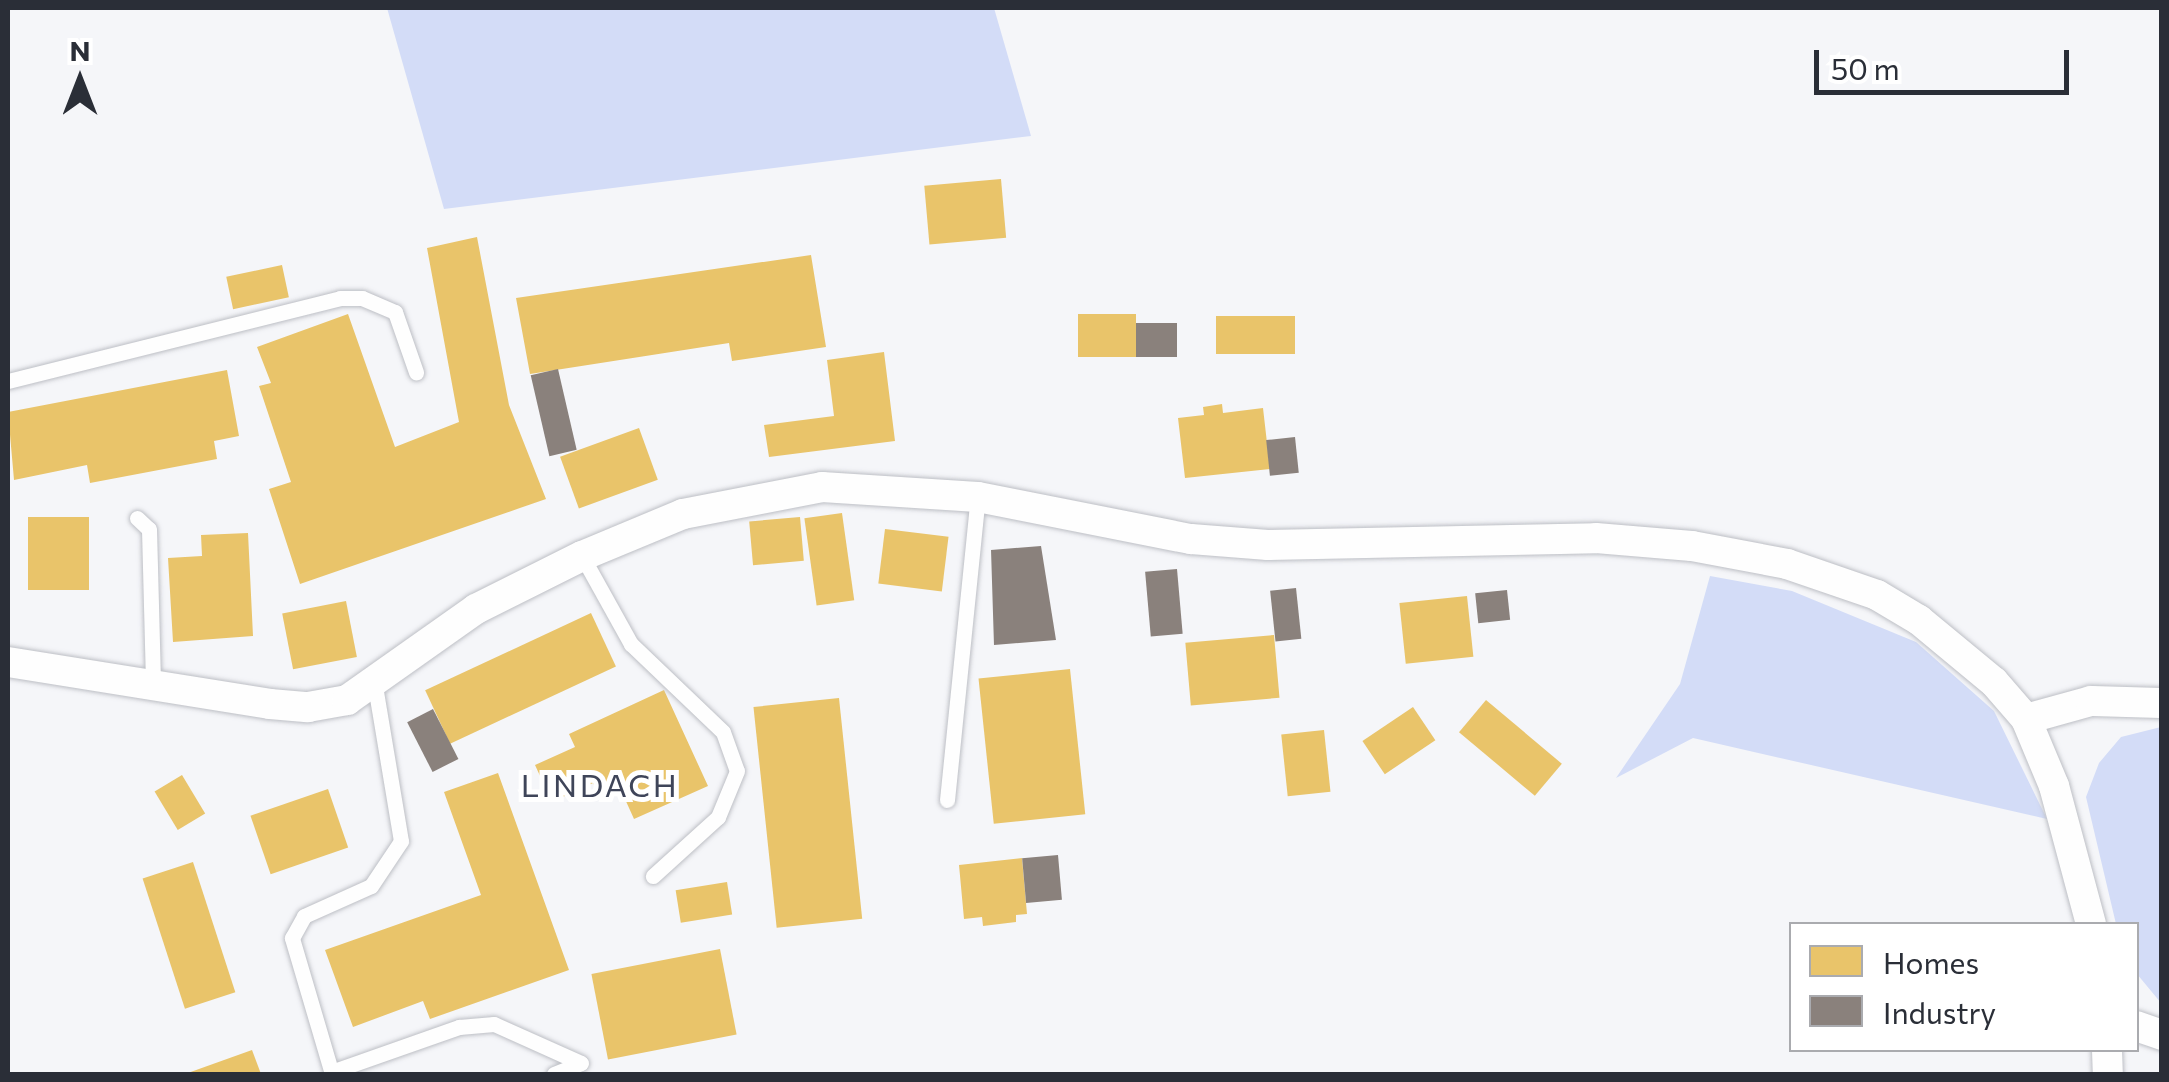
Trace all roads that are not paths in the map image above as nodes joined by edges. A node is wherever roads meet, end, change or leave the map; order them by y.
1 (416, 372) dead end
2 (8, 381) edge
3 (978, 497) junction
4 (138, 518) dead end
5 (582, 556) junction
6 (8, 662) edge
7 (153, 683) junction
8 (375, 686) junction
9 (2162, 703) edge
10 (2026, 719) junction
11 (947, 800) dead end
12 (653, 876) dead end
13 (2090, 922) edge
14 (332, 1073) edge
15 (554, 1074) edge

1 - 2 lane
3 - 5 street
3 - 10 street
3 - 11 lane
4 - 7 lane
5 - 8 street
5 - 12 lane
6 - 7 street
7 - 8 street
8 - 14 lane
9 - 10 street
10 - 13 street
14 - 15 lane

